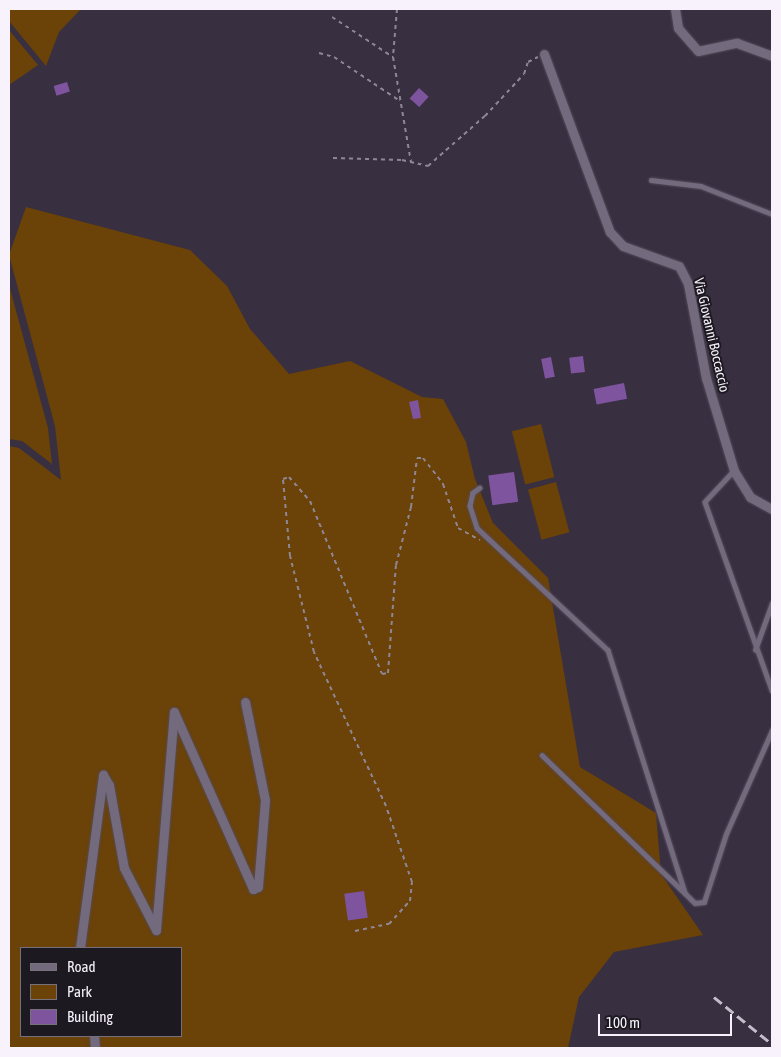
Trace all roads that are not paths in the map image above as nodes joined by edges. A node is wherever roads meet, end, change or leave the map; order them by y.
1 (675, 9) edge
2 (544, 54) road end
3 (772, 56) edge
4 (651, 180) dead end
5 (772, 214) edge
6 (734, 471) junction
7 (480, 488) dead end
8 (772, 509) edge
9 (772, 603) edge
10 (755, 650) junction
11 (772, 690) edge
12 (245, 702) dead end
13 (772, 730) edge
14 (542, 755) dead end
15 (685, 893) junction
16 (80, 947) edge

1 - 3 street
2 - 6 street, Via Giovanni Boccaccio
4 - 5 lane
6 - 8 street, Via Giovanni Boccaccio
6 - 10 lane
7 - 15 lane
9 - 10 lane
10 - 11 lane
12 - 16 street
13 - 15 lane
14 - 15 lane

